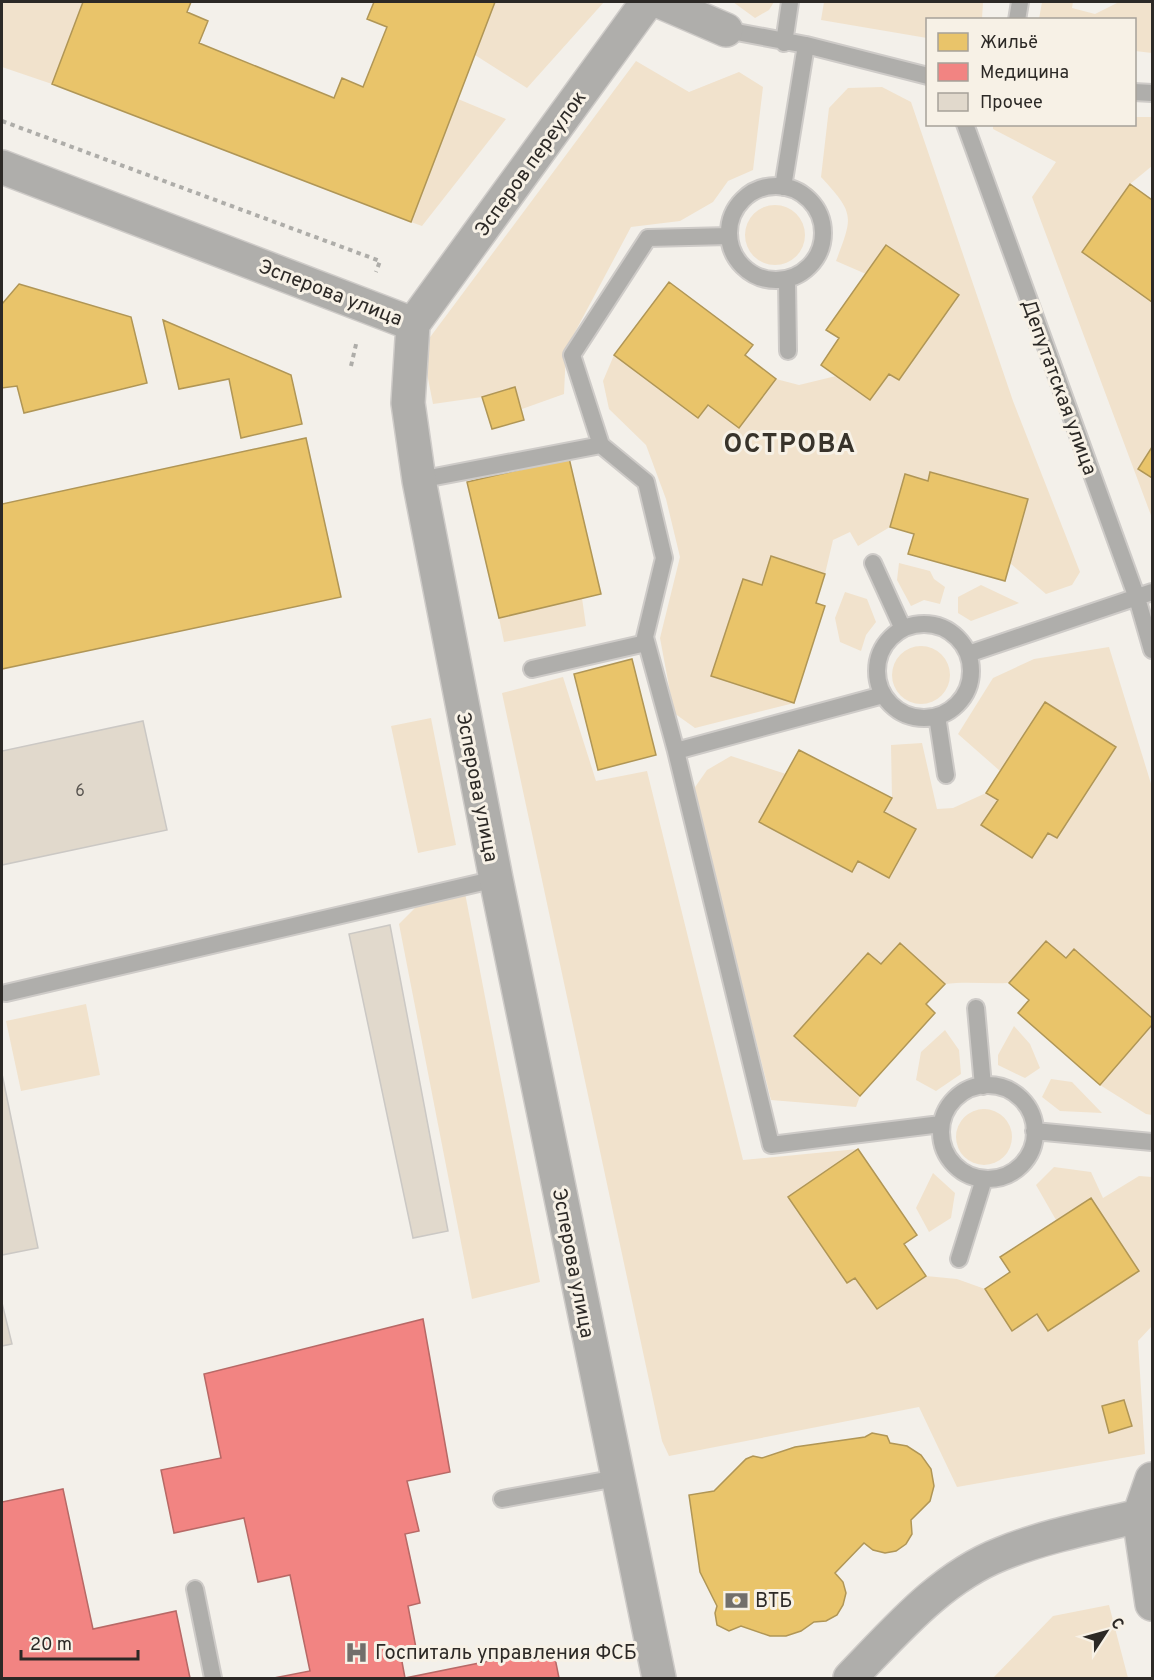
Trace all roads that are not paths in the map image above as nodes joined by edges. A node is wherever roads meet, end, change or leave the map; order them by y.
1 (647, 2) edge
2 (661, 2) edge
3 (790, 2) edge
4 (1020, 2) edge
5 (1017, 18) edge
6 (726, 30) joint
7 (784, 44) junction
8 (806, 45) junction
9 (926, 76) edge
10 (1136, 92) edge
11 (1152, 93) edge
12 (965, 126) edge
13 (2, 167) edge
14 (783, 187) junction
15 (729, 236) junction
16 (787, 280) junction
17 (413, 324) junction
18 (788, 351) dead end
19 (601, 445) junction
20 (419, 480) junction
21 (873, 563) dead end
22 (1145, 595) edge
23 (903, 629) junction
24 (646, 643) junction
25 (1152, 650) edge
26 (968, 654) junction
27 (532, 669) dead end
28 (884, 695) junction
29 (937, 716) junction
30 (676, 751) junction
31 (946, 775) dead end
32 (496, 879) junction
33 (6, 993) dead end
34 (976, 1008) dead end
35 (984, 1086) junction
36 (941, 1124) junction
37 (1034, 1131) junction
38 (1152, 1142) edge
39 (984, 1179) junction
40 (959, 1259) dead end
41 (617, 1478) junction
42 (1152, 1479) edge
43 (502, 1499) dead end
44 (1146, 1513) edge
45 (195, 1589) dead end
46 (1152, 1604) edge
47 (213, 1678) edge
48 (659, 1678) edge
49 (850, 1678) edge

1 - 17 street, Эсперов переулок
2 - 6 street
3 - 7 lane
4 - 5 lane
6 - 7 lane
7 - 8 lane
8 - 9 lane
8 - 14 lane
10 - 11 lane
12 - 22 lane, Депутатская улица
13 - 17 street, Эсперова улица
14 - 15 lane
14 - 16 lane
15 - 16 lane
15 - 19 lane
16 - 18 lane
17 - 20 street, Эсперова улица
19 - 20 lane
19 - 24 lane
20 - 32 street, Эсперова улица
21 - 23 lane
22 - 25 lane, Депутатская улица
22 - 26 lane
23 - 26 lane
23 - 28 lane
24 - 27 lane
24 - 30 lane
26 - 29 lane
28 - 29 lane
28 - 30 lane
29 - 31 lane
30 - 36 lane
32 - 33 lane
32 - 41 street, Эсперова улица
34 - 35 lane
35 - 36 lane
35 - 37 lane
36 - 39 lane
37 - 38 lane
37 - 39 lane
39 - 40 lane
41 - 43 lane
41 - 48 street, Эсперова улица
42 - 44 street
44 - 46 street
44 - 49 street
45 - 47 lane

